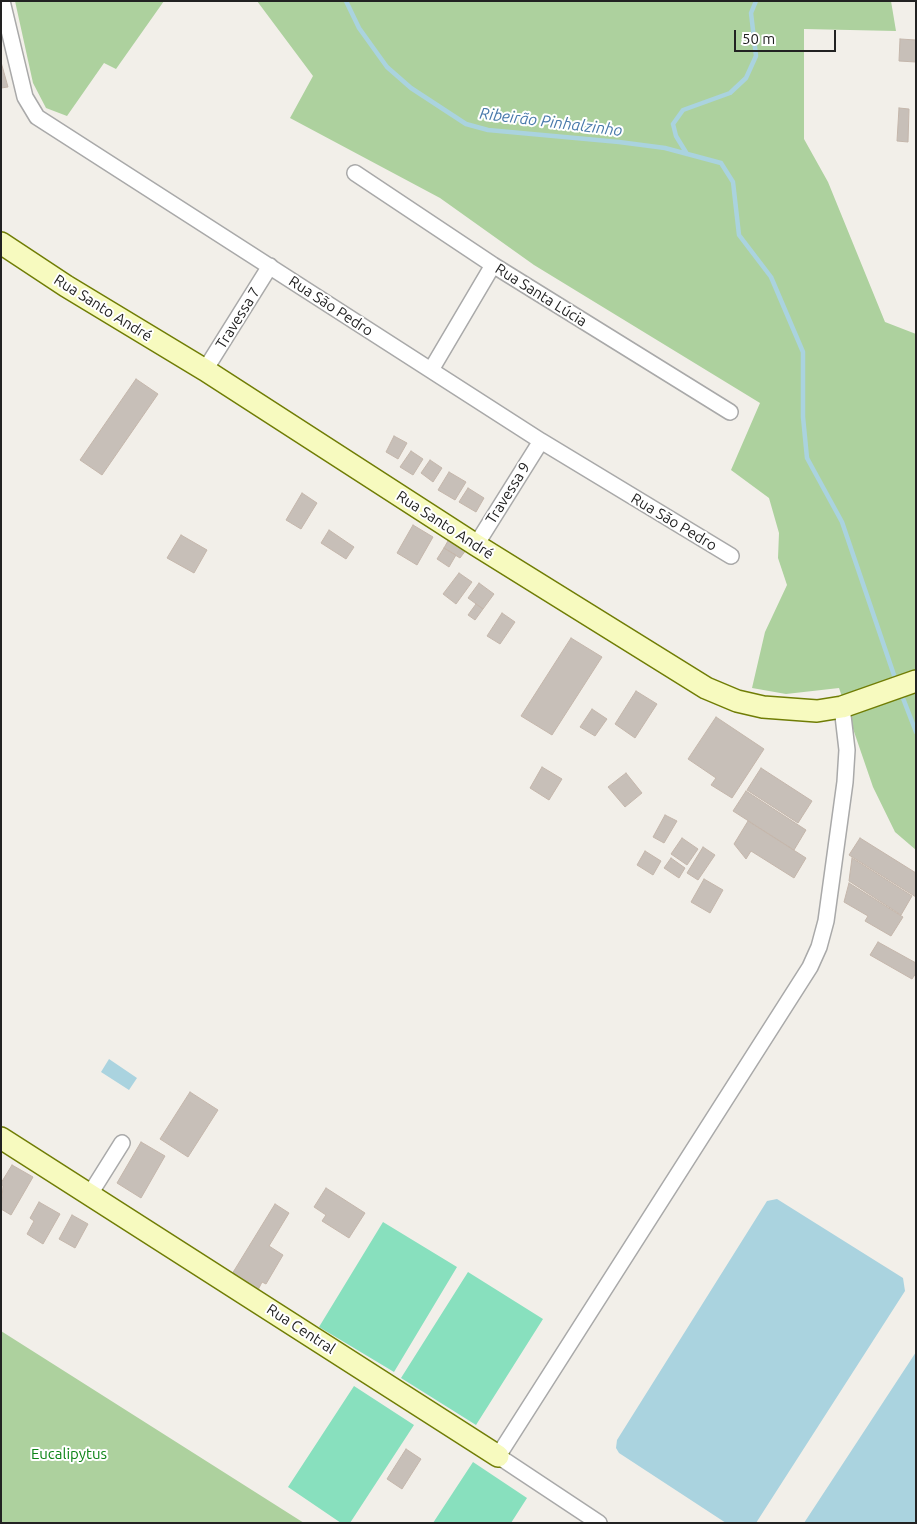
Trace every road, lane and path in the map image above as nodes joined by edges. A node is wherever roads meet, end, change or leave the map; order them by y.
1 (2, 1) edge
2 (355, 173) dead end
3 (1, 244) edge
4 (493, 265) junction
5 (270, 266) junction
6 (205, 370) junction
7 (431, 370) junction
8 (730, 412) dead end
9 (541, 441) junction
10 (476, 545) junction
11 (731, 556) dead end
12 (916, 681) edge
13 (842, 707) junction
14 (1, 1138) edge
15 (122, 1143) dead end
16 (90, 1194) junction
17 (498, 1456) junction
18 (600, 1523) edge

1 - 5 street, Rua São Pedro
2 - 4 street, Rua Santa Lúcia
3 - 6 street, Rua Santo André
4 - 7 street
4 - 8 street, Rua Santa Lúcia
5 - 6 street, Travessa 7
5 - 7 street, Rua São Pedro
6 - 10 street, Rua Santo André
7 - 9 street, Rua São Pedro
9 - 10 street, Travessa 9
9 - 11 street, Rua São Pedro
10 - 13 street, Rua Santo André
12 - 13 street, Rua Santo André
13 - 17 street
14 - 16 street, Rua Central
15 - 16 street
16 - 17 street, Rua Central
17 - 18 street, Rua Central

